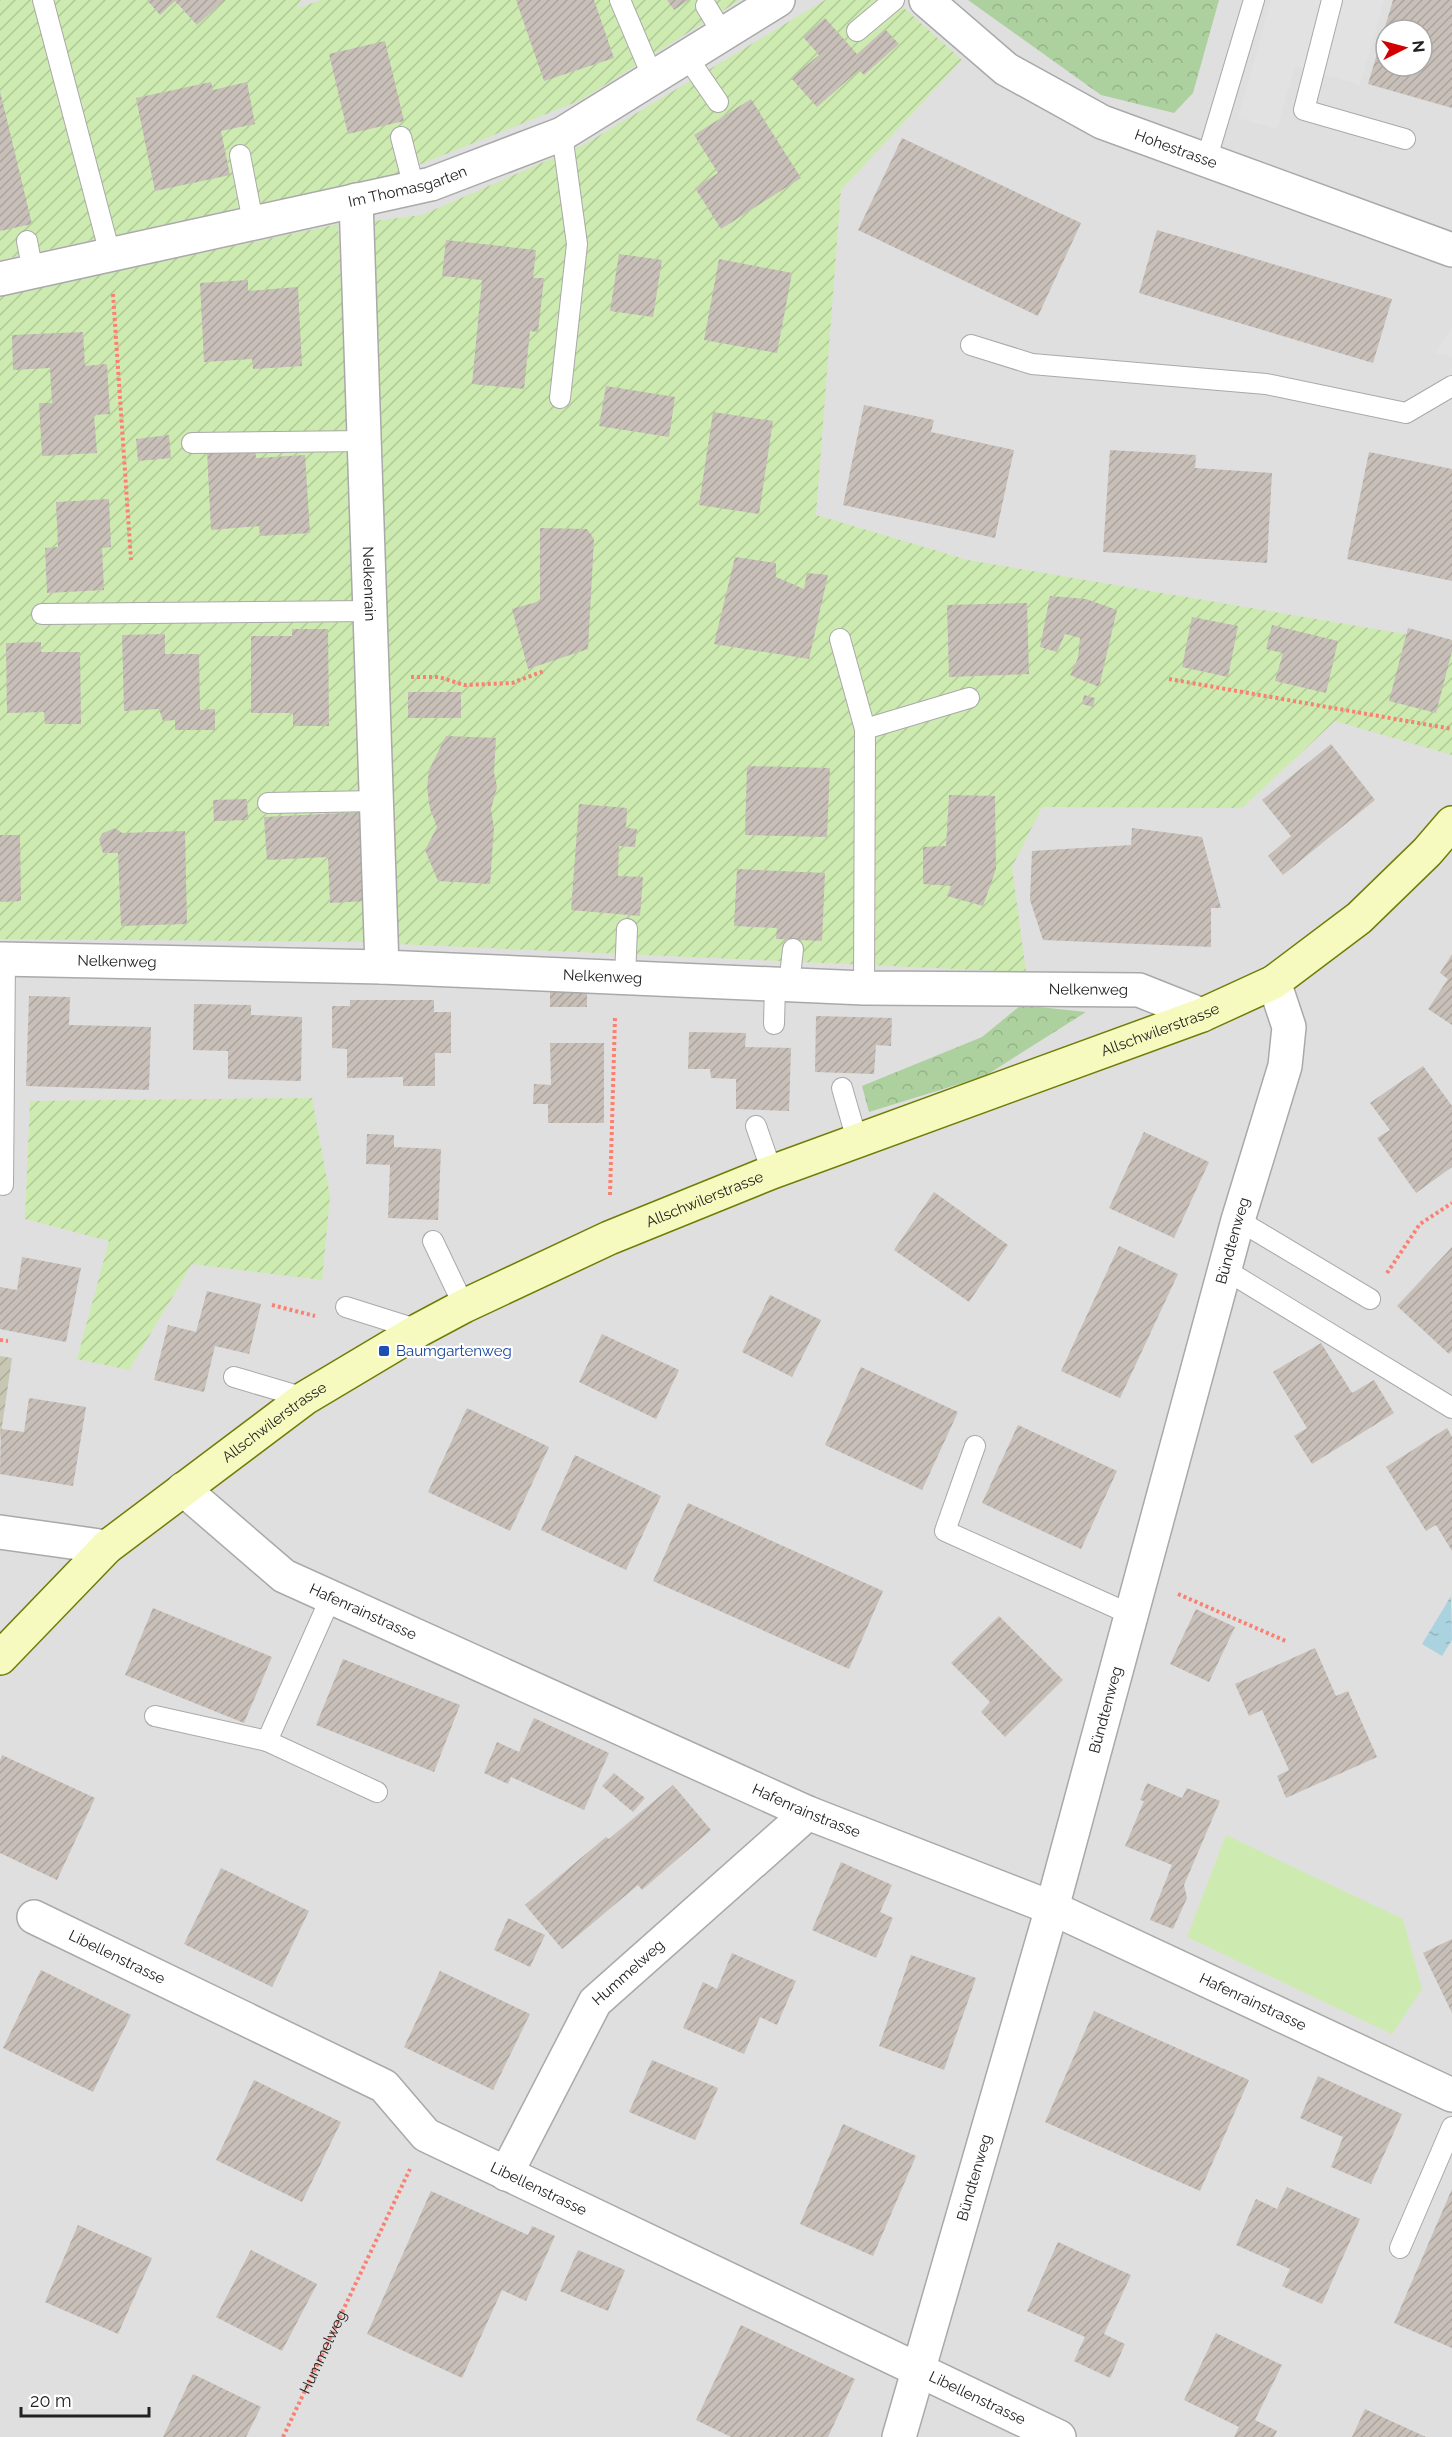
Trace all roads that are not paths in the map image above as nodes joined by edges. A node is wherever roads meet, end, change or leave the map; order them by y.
1 (44, 0) edge
2 (620, 0) edge
3 (778, 0) edge
4 (894, 0) edge
5 (926, 0) edge
6 (1254, 0) edge
7 (1332, 0) edge
8 (706, 6) dead end
9 (857, 30) dead end
10 (723, 34) junction
11 (687, 57) junction
12 (653, 78) junction
13 (718, 102) dead end
14 (562, 134) junction
15 (401, 137) dead end
16 (1405, 139) dead end
17 (240, 155) dead end
18 (1206, 161) junction
19 (414, 188) junction
20 (356, 200) junction
21 (253, 222) junction
22 (1452, 250) edge
23 (110, 254) junction
24 (0, 279) edge
25 (971, 345) dead end
26 (1452, 386) edge
27 (560, 398) dead end
28 (364, 441) junction
29 (192, 443) dead end
30 (371, 611) junction
31 (42, 614) dead end
32 (840, 639) dead end
33 (969, 699) dead end
34 (865, 729) junction
35 (376, 801) junction
36 (268, 803) dead end
37 (1452, 823) edge
38 (627, 929) dead end
39 (793, 949) dead end
40 (3, 959) edge
41 (382, 967) junction
42 (621, 977) junction
43 (1274, 982) junction
44 (782, 984) junction
45 (864, 988) junction
46 (1203, 1015) junction
47 (774, 1024) dead end
48 (842, 1088) dead end
49 (756, 1126) dead end
50 (857, 1140) junction
51 (772, 1172) junction
52 (3, 1185) dead end
53 (1238, 1220) junction
54 (433, 1241) dead end
55 (1224, 1269) junction
56 (1370, 1299) road end
57 (346, 1306) road end
58 (464, 1306) junction
59 (419, 1330) junction
60 (234, 1377) dead end
61 (305, 1398) junction
62 (1452, 1408) edge
63 (975, 1446) dead end
64 (183, 1489) junction
65 (0, 1532) edge
66 (107, 1547) junction
67 (331, 1597) junction
68 (1132, 1615) junction
69 (0, 1658) edge
70 (155, 1716) dead end
71 (267, 1741) junction
72 (377, 1792) dead end
73 (808, 1813) junction
74 (1052, 1908) junction
75 (34, 1917) dead end
76 (1452, 2095) edge
77 (1452, 2127) edge
78 (506, 2174) junction
79 (1400, 2248) dead end
80 (919, 2370) junction
81 (899, 2437) edge
82 (1059, 2437) edge

1 - 23 lane
2 - 12 lane
3 - 10 street, Im Thomasgarten
4 - 9 lane
5 - 18 street, Hohestrasse
6 - 18 lane
7 - 16 lane
8 - 10 lane
10 - 11 street, Im Thomasgarten
11 - 12 street, Im Thomasgarten
11 - 13 lane
12 - 14 street, Im Thomasgarten
14 - 19 street, Im Thomasgarten
14 - 27 lane
15 - 19 lane
17 - 21 lane
18 - 22 street, Hohestrasse
19 - 20 street, Im Thomasgarten
20 - 21 street, Im Thomasgarten
20 - 28 street, Nelkenrain
21 - 23 street, Im Thomasgarten
23 - 24 street, Im Thomasgarten
25 - 26 lane
28 - 29 lane
28 - 30 street, Nelkenrain
30 - 31 lane
30 - 35 street, Nelkenrain
32 - 34 lane
33 - 34 lane
34 - 45 lane
35 - 36 lane
35 - 41 street, Nelkenrain
37 - 43 street, Allschwilerstrasse
38 - 42 lane
39 - 44 lane
40 - 41 street, Nelkenweg
40 - 52 lane
41 - 42 street, Nelkenweg
42 - 44 street, Nelkenweg
43 - 46 street, Allschwilerstrasse
43 - 53 street, Bündtenweg
44 - 45 street, Nelkenweg
44 - 47 lane
45 - 46 street, Nelkenweg
46 - 50 street, Allschwilerstrasse
48 - 50 lane
49 - 51 lane
50 - 51 street, Allschwilerstrasse
51 - 58 street, Allschwilerstrasse
53 - 55 street, Bündtenweg
53 - 56 lane
54 - 58 lane
55 - 62 lane
55 - 68 street, Bündtenweg
57 - 59 lane
58 - 59 street, Allschwilerstrasse
59 - 61 street, Allschwilerstrasse
60 - 61 lane
61 - 64 street, Allschwilerstrasse
63 - 68 lane
64 - 66 street, Allschwilerstrasse
64 - 67 street, Hafenrainstrasse
65 - 66 street
66 - 69 street, Allschwilerstrasse
67 - 71 lane
67 - 73 street, Hafenrainstrasse
68 - 74 street, Bündtenweg
70 - 71 lane
71 - 72 lane
73 - 74 street, Hafenrainstrasse
73 - 78 street, Hummelweg
74 - 76 street, Hafenrainstrasse
74 - 80 street, Bündtenweg
75 - 78 street, Libellenstrasse
77 - 79 lane
78 - 80 street, Libellenstrasse
80 - 81 street, Bündtenweg
80 - 82 street, Libellenstrasse

